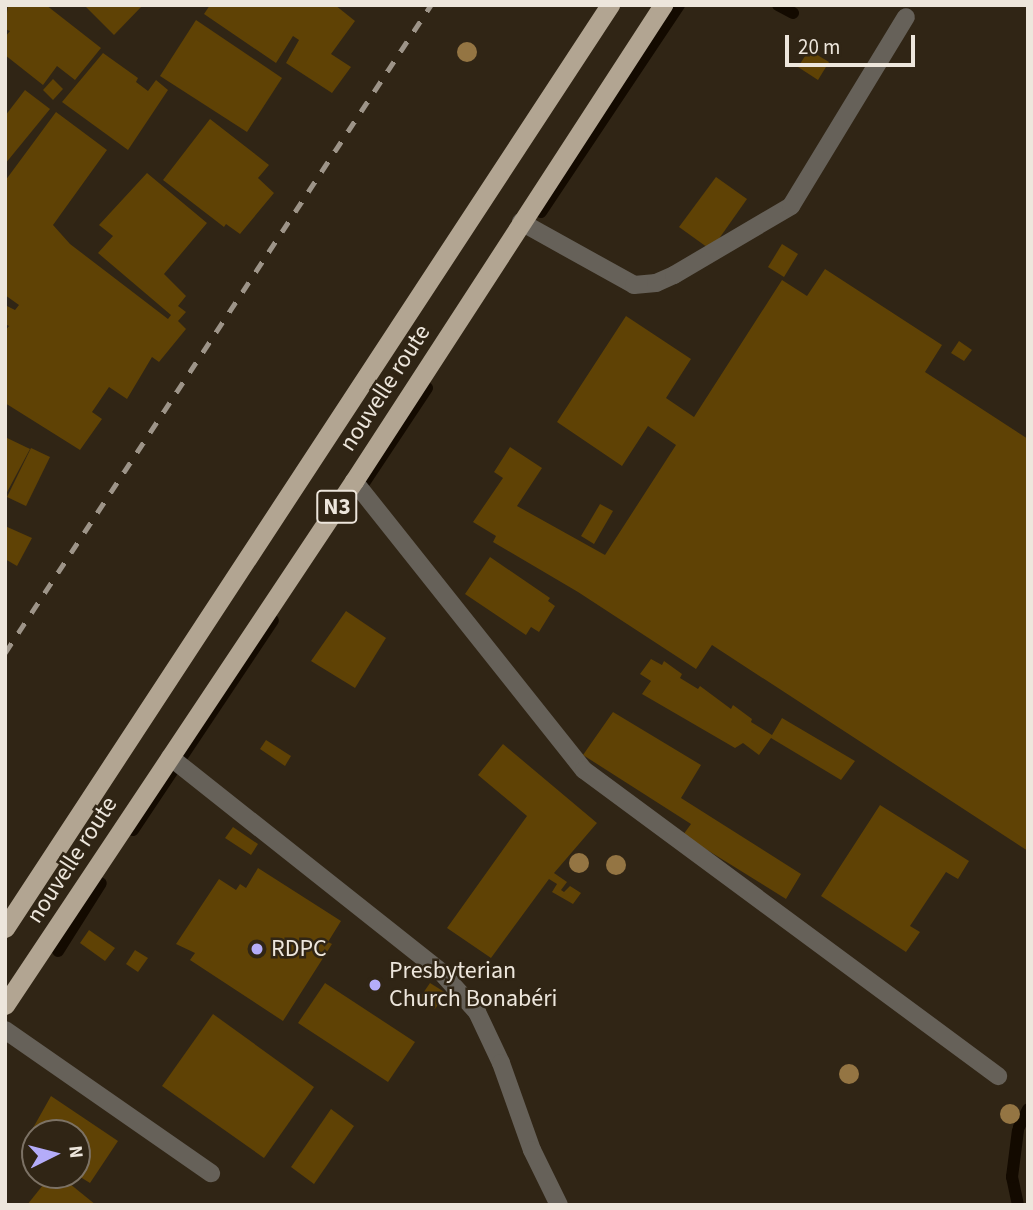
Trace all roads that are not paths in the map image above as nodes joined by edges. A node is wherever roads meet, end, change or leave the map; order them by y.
1 (610, 5) edge
2 (663, 5) edge
3 (906, 17) dead end
4 (521, 222) junction
5 (354, 481) junction
6 (170, 757) junction
7 (5, 928) edge
8 (5, 1005) edge
9 (5, 1030) edge
10 (998, 1076) dead end
11 (211, 1173) dead end
12 (559, 1205) edge

1 - 7 highway, nouvelle route / N3
2 - 4 highway, nouvelle route / N3
3 - 4 street
4 - 5 highway, nouvelle route / N3
5 - 6 highway, nouvelle route / N3
5 - 10 street
6 - 8 highway, nouvelle route / N3
6 - 12 street
9 - 11 street

